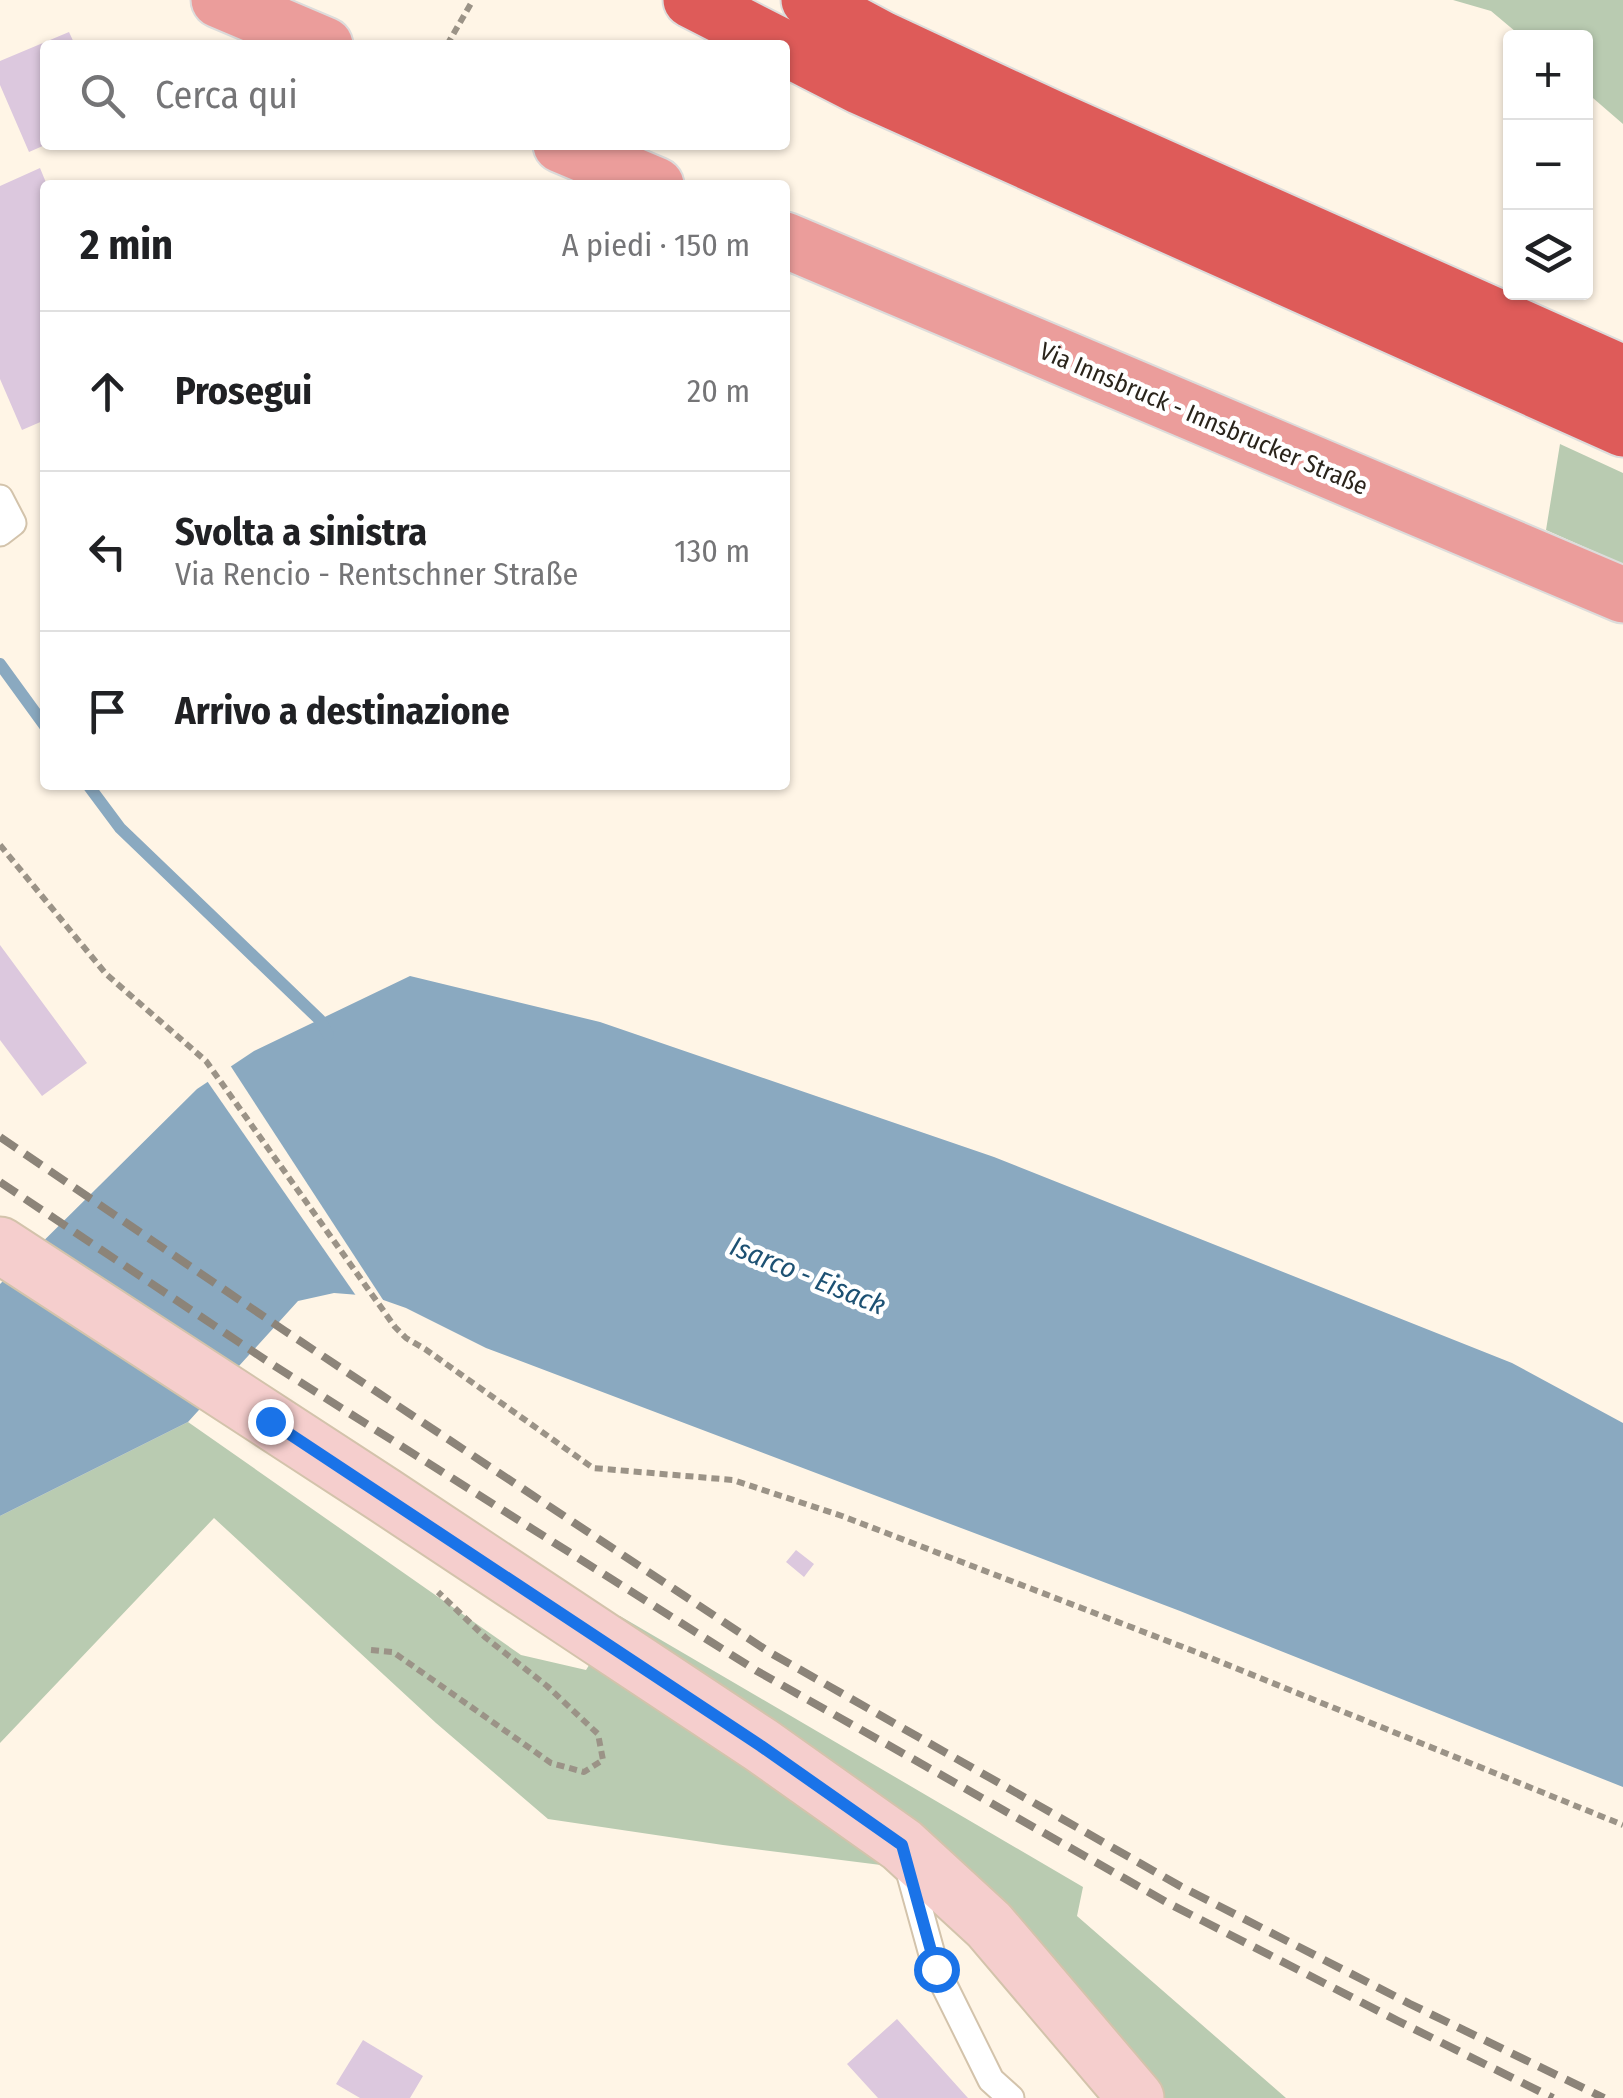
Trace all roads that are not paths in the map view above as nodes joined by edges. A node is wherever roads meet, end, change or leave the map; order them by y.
1 (219, 0) edge
2 (692, 0) edge
3 (809, 0) edge
4 (313, 40) edge
5 (769, 40) edge
6 (790, 51) edge
7 (573, 150) edge
8 (644, 180) edge
9 (790, 242) edge
10 (1623, 372) edge
11 (1623, 428) edge
12 (0, 498) edge
13 (0, 532) edge
14 (1623, 595) edge
15 (5, 1248) edge
16 (902, 1845) junction
17 (1012, 2098) edge
18 (1136, 2098) edge

1 - 4 main road
2 - 5 highway
3 - 10 highway
6 - 11 highway
7 - 8 main road
9 - 14 main road, Via Innsbruck - Innsbrucker Straße
12 - 13 lane
15 - 16 main road
16 - 17 lane
16 - 18 main road

